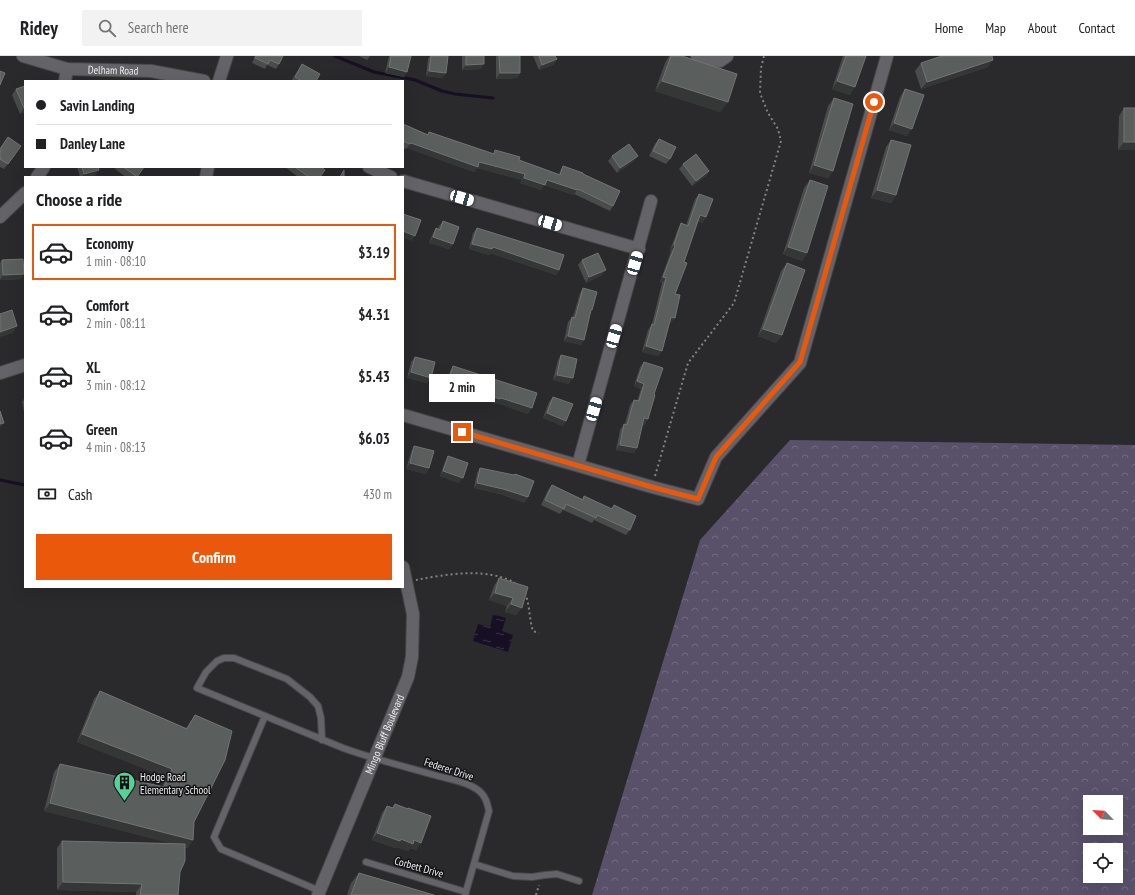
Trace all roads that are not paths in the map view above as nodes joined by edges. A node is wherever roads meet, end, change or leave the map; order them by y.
1 (23, 56) edge
2 (227, 56) edge
3 (697, 56) edge
4 (727, 56) edge
5 (887, 56) edge
6 (66, 75) edge
7 (199, 80) edge
8 (219, 80) edge
9 (371, 168) edge
10 (389, 176) edge
11 (404, 181) edge
12 (24, 193) edge
13 (651, 201) dead end
14 (0, 217) edge
15 (639, 249) junction
16 (24, 365) edge
17 (0, 374) edge
18 (404, 415) edge
19 (578, 465) junction
20 (404, 572) edge
21 (265, 716) junction
22 (322, 740) junction
23 (374, 758) junction
24 (366, 862) dead end
25 (474, 864) junction
26 (579, 881) dead end
27 (319, 893) edge
28 (465, 893) edge

1 - 6 street, Delham Road
2 - 8 street
3 - 4 street
5 - 19 street
6 - 7 street, Delham Road
9 - 10 street
11 - 15 street
12 - 14 street
13 - 15 street
15 - 19 street
16 - 17 street
18 - 19 street
20 - 23 street, Mingo Bluff Boulevard
21 - 22 lane, Federer Drive
21 - 22 lane, Federer Drive
21 - 27 lane
22 - 23 lane, Federer Drive
23 - 25 lane, Federer Drive
23 - 27 street, Mingo Bluff Boulevard
24 - 28 lane, Corbett Drive
25 - 26 lane
25 - 28 lane, Federer Drive

